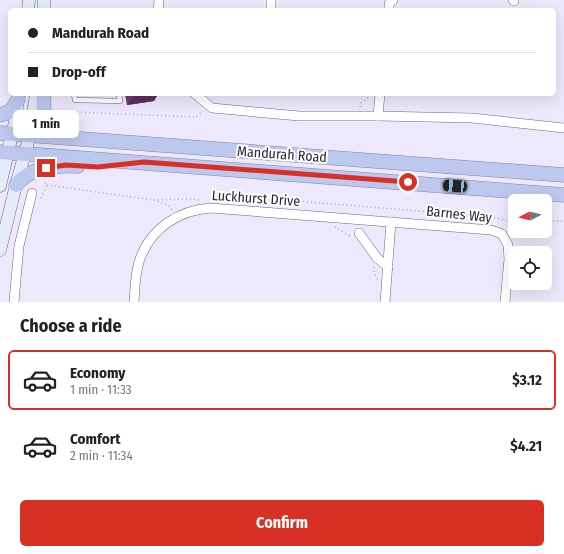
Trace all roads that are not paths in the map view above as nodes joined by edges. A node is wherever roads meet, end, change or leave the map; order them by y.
1 (19, 96) edge
2 (36, 96) edge
3 (44, 96) edge
4 (48, 96) edge
5 (74, 96) edge
6 (119, 96) edge
7 (197, 96) edge
8 (380, 96) edge
9 (50, 114) dead end
10 (0, 115) edge
11 (378, 116) junction
12 (564, 128) edge
13 (6, 133) edge
14 (30, 135) junction
15 (66, 138) junction
16 (4, 152) edge
17 (25, 154) junction
18 (144, 162) junction
19 (564, 175) edge
20 (16, 185) junction
21 (0, 186) edge
22 (32, 193) dead end
23 (564, 194) edge
24 (391, 222) junction
25 (356, 236) road end
26 (0, 250) edge
27 (388, 267) junction
28 (14, 302) edge
29 (134, 302) edge
30 (386, 302) edge
31 (506, 302) edge

1 - 10 highway
1 - 13 main road
2 - 14 main road
3 - 15 highway
4 - 9 lane
5 - 6 lane
7 - 11 street
8 - 11 street
11 - 12 street
13 - 14 highway, Mandurah Road
13 - 16 main road
14 - 15 highway, Mandurah Road
14 - 17 main road
15 - 19 highway, Mandurah Road
16 - 17 highway, Mandurah Road
16 - 21 main road
17 - 18 highway, Mandurah Road
17 - 20 main road
18 - 20 highway
18 - 23 highway, Mandurah Road
20 - 26 main road
22 - 28 street
24 - 27 street
24 - 29 street, Luckhurst Drive
24 - 31 street, Barnes Way
25 - 27 street
27 - 30 street

